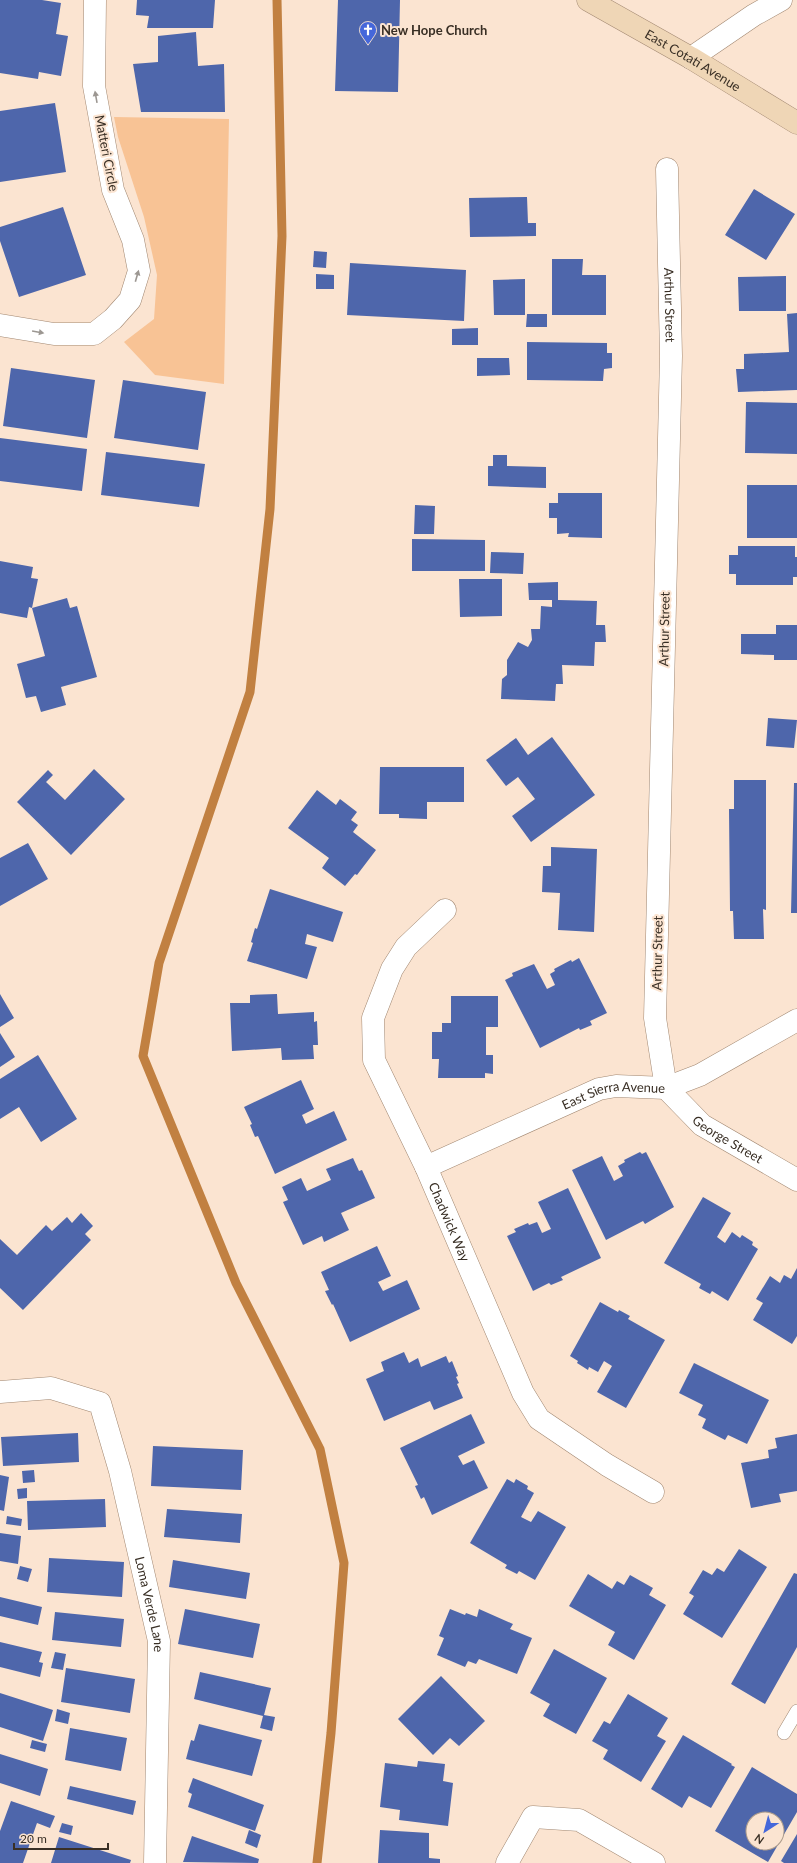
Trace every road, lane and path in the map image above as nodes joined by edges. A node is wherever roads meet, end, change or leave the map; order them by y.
1 (95, 0) edge
2 (588, 0) edge
3 (781, 0) edge
4 (692, 58) junction
5 (797, 123) edge
6 (667, 168) dead end
7 (0, 325) edge
8 (445, 910) dead end
9 (797, 1020) edge
10 (666, 1088) junction
11 (426, 1167) junction
12 (797, 1180) edge
13 (0, 1392) edge
14 (653, 1492) dead end
15 (797, 1711) edge
16 (784, 1733) dead end
17 (155, 1863) edge
18 (507, 1863) edge
19 (654, 1863) edge

7 -> 1 street, Matteri Circle
2 - 4 main road, East Cotati Avenue
3 - 4 street
4 - 5 main road, East Cotati Avenue
6 - 10 street, Arthur Street
8 - 11 street, Chadwick Way
9 - 10 street, East Sierra Avenue
10 - 11 street, East Sierra Avenue
10 - 12 street, George Street
11 - 14 street, Chadwick Way
13 - 17 street, Loma Verde Lane
15 - 16 lane
18 - 19 street

